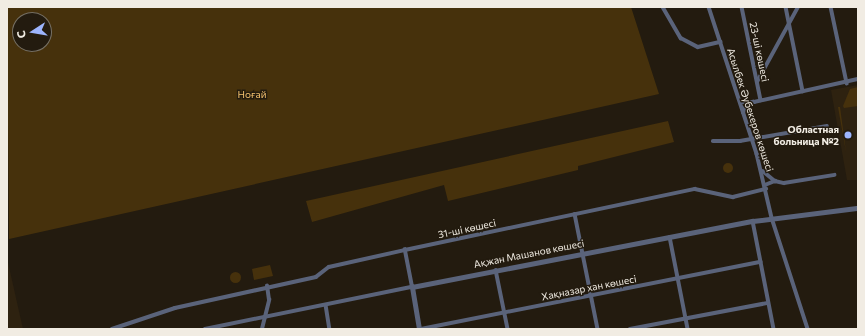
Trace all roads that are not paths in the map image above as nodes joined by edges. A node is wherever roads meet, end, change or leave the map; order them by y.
1 (663, 7) edge
2 (709, 7) edge
3 (742, 7) edge
4 (786, 7) edge
5 (798, 7) edge
6 (831, 7) edge
7 (790, 23) junction
8 (720, 42) junction
9 (858, 79) edge
10 (757, 82) junction
11 (847, 83) junction
12 (803, 91) junction
13 (761, 100) junction
14 (740, 102) junction
15 (754, 102) junction
16 (743, 113) junction
17 (827, 126) dead end
18 (752, 139) junction
19 (713, 141) dead end
20 (763, 171) junction
21 (834, 175) dead end
22 (776, 181) junction
23 (765, 187) junction
24 (858, 208) edge
25 (575, 214) junction
26 (772, 218) junction
27 (753, 221) junction
28 (670, 237) junction
29 (405, 250) junction
30 (583, 253) junction
31 (760, 262) junction
32 (496, 270) junction
33 (678, 278) junction
34 (267, 286) junction
35 (412, 286) junction
36 (591, 295) junction
37 (768, 302) junction
38 (326, 304) junction
39 (504, 312) junction
40 (264, 317) junction
41 (686, 318) junction
42 (112, 329) edge
43 (205, 329) edge
44 (262, 329) edge
45 (330, 329) edge
46 (420, 329) edge
47 (508, 329) edge
48 (598, 329) edge
49 (630, 329) edge
50 (688, 329) edge
51 (774, 329) edge
52 (808, 329) edge

1 - 8 street
2 - 8 street, Асылбек Әубекеров көшесі
3 - 10 street, 23-ші көшесі
4 - 7 street
5 - 7 street
6 - 11 street
7 - 10 street
7 - 12 street
8 - 14 street, Асылбек Әубекеров көшесі
9 - 11 street
10 - 13 street, 23-ші көшесі
11 - 12 street
12 - 13 street
13 - 15 street
14 - 15 street
14 - 16 street, Асылбек Әубекеров көшесі
15 - 16 street
16 - 18 street, Асылбек Әубекеров көшесі
17 - 18 street
18 - 19 street
18 - 20 street, Асылбек Әубекеров көшесі
20 - 22 street
20 - 23 street, Асылбек Әубекеров көшесі
21 - 22 street
22 - 23 street, 31-ші көшесі
23 - 25 street, 31-ші көшесі
23 - 26 street, Асылбек Әубекеров көшесі
24 - 26 street, Ақжан Машанов көшесі
25 - 29 street, 31-ші көшесі
25 - 30 street
26 - 27 street, Ақжан Машанов көшесі
26 - 52 street, Асылбек Әубекеров көшесі
27 - 28 street, Ақжан Машанов көшесі
27 - 31 street
28 - 30 street, Ақжан Машанов көшесі
28 - 33 street
29 - 34 street, 31-ші көшесі
29 - 35 street
30 - 32 street, Ақжан Машанов көшесі
30 - 36 street
31 - 33 street, Хақназар хан көшесі
31 - 37 street
32 - 35 street, Ақжан Машанов көшесі
32 - 39 street
33 - 36 street, Хақназар хан көшесі
33 - 41 street
34 - 40 street
34 - 42 street, 31-ші көшесі
35 - 38 street, Ақжан Машанов көшесі
35 - 46 street
36 - 39 street, Хақназар хан көшесі
36 - 48 street
37 - 41 street
37 - 51 street
38 - 40 street, Ақжан Машанов көшесі
38 - 45 street
39 - 46 street, Хақназар хан көшесі
39 - 47 street
40 - 43 street, Ақжан Машанов көшесі
40 - 44 street
41 - 49 street
41 - 50 street

